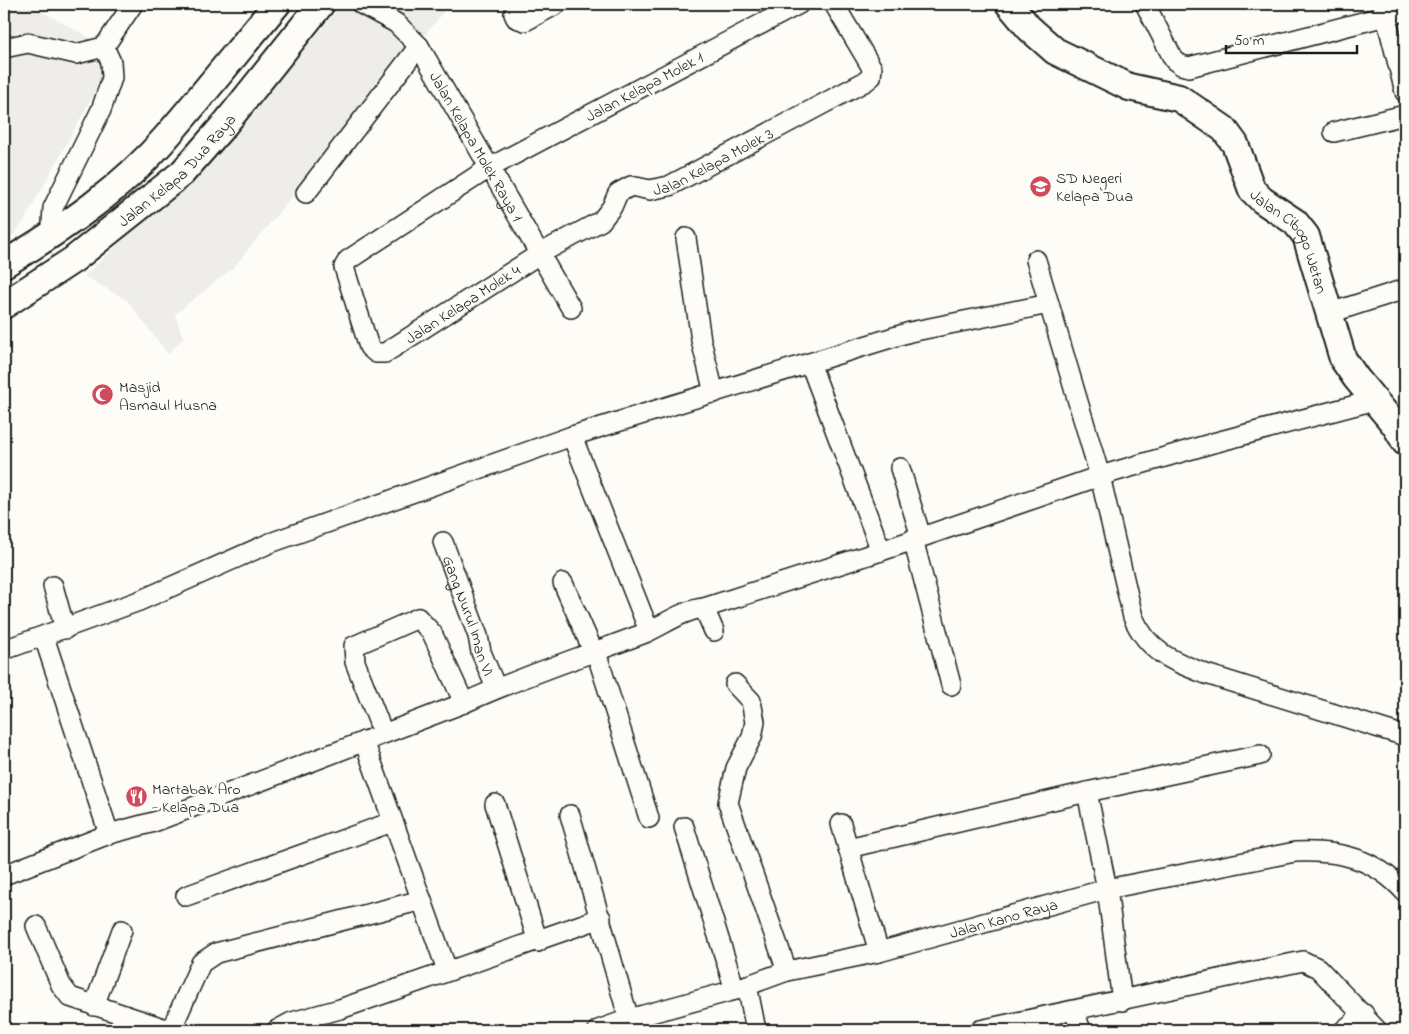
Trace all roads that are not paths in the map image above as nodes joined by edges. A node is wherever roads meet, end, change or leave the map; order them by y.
1 (133, 4) edge
2 (277, 4) edge
3 (321, 4) edge
4 (362, 4) edge
5 (520, 4) edge
6 (557, 4) edge
7 (799, 4) edge
8 (834, 4) edge
9 (1009, 4) edge
10 (1145, 4) edge
11 (1384, 10) edge
12 (1405, 11) edge
13 (419, 46) junction
14 (104, 47) junction
15 (4, 48) edge
16 (1405, 92) edge
17 (1405, 115) edge
18 (1334, 132) dead end
19 (488, 168) junction
20 (306, 193) dead end
21 (55, 233) junction
22 (686, 238) dead end
23 (541, 252) junction
24 (1036, 260) dead end
25 (4, 264) edge
26 (1405, 289) edge
27 (1050, 304) junction
28 (4, 305) edge
29 (571, 308) dead end
30 (1330, 313) junction
31 (385, 353) joint
32 (810, 363) junction
33 (714, 393) junction
34 (1375, 400) junction
35 (572, 436) junction
36 (1405, 442) edge
37 (900, 468) dead end
38 (1100, 476) junction
39 (917, 538) junction
40 (443, 542) dead end
41 (881, 551) junction
42 (563, 583) dead end
43 (53, 586) dead end
44 (704, 608) junction
45 (65, 629) junction
46 (649, 631) junction
47 (714, 632) dead end
48 (44, 637) junction
49 (4, 650) edge
50 (595, 652) junction
51 (735, 684) dead end
52 (951, 686) dead end
53 (496, 688) junction
54 (464, 704) junction
55 (383, 733) junction
56 (1405, 736) edge
57 (364, 741) junction
58 (1260, 754) dead end
59 (1087, 792) junction
60 (495, 804) dead end
61 (570, 815) dead end
62 (649, 818) dead end
63 (392, 822) junction
64 (841, 824) dead end
65 (684, 828) dead end
66 (108, 834) junction
67 (848, 848) junction
68 (4, 875) edge
69 (1106, 889) junction
70 (1405, 892) edge
71 (186, 896) dead end
72 (422, 900) junction
73 (601, 918) junction
74 (36, 926) dead end
75 (122, 930) dead end
76 (538, 942) junction
77 (879, 952) junction
78 (447, 970) junction
79 (787, 971) junction
80 (741, 988) junction
81 (1122, 1001) junction
82 (94, 1006) junction
83 (1074, 1011) junction
84 (1364, 1014) junction
85 (631, 1025) edge
86 (170, 1030) edge
87 (277, 1030) edge
88 (598, 1030) edge
89 (756, 1030) edge
90 (987, 1030) edge
91 (1081, 1030) edge
92 (1344, 1030) edge
93 (1377, 1030) edge

1 - 14 street
2 - 21 main road, Jalan Kelapa Dua Raya
3 - 28 main road, Jalan Kelapa Dua Raya
4 - 13 street, Jalan Kelapa Molek Raya 1
5 - 6 street
7 - 19 street, Jalan Kelapa Molek 1
8 - 23 street, Jalan Kelapa Molek 3
9 - 30 main road, Jalan Cibogo Wetan
10 - 11 street
11 - 12 street
11 - 16 street
13 - 19 street, Jalan Kelapa Molek Raya 1
13 - 20 street
14 - 15 street
14 - 21 street
17 - 18 street
19 - 23 street, Jalan Kelapa Molek Raya 1
19 - 31 street, Jalan Kelapa Molek 1
21 - 25 main road, Jalan Kelapa Dua Raya
22 - 33 street
23 - 29 street, Jalan Kelapa Molek Raya 1
23 - 31 street, Jalan Kelapa Molek 4
24 - 27 street
26 - 30 street
27 - 32 street
27 - 38 street
30 - 34 main road, Jalan Cibogo Wetan
32 - 33 street
32 - 41 street
33 - 35 street
34 - 36 main road, Jalan Cibogo Wetan
34 - 38 street
35 - 45 street
35 - 46 street
37 - 39 street
38 - 39 street
38 - 56 street
39 - 41 street
39 - 52 street
40 - 53 street, Gang Nurul Iman VI
41 - 44 street
42 - 50 street
43 - 45 street
44 - 46 street
44 - 47 street
45 - 48 street
46 - 50 street
48 - 49 street
48 - 66 street
50 - 53 street
50 - 62 street
51 - 79 street
53 - 54 street
54 - 55 street
54 - 55 street
55 - 57 street
57 - 63 street
57 - 66 street
58 - 59 street
59 - 67 street
59 - 69 street
60 - 76 street
61 - 73 street
63 - 71 street
63 - 72 street
64 - 67 street
65 - 80 street
66 - 68 street
67 - 77 street
69 - 70 street, Jalan Kano Raya
69 - 77 street, Jalan Kano Raya
69 - 81 street
72 - 78 street
72 - 86 street
73 - 76 street
73 - 85 street
74 - 82 street
75 - 82 street
76 - 78 street
77 - 79 street, Jalan Kano Raya
78 - 87 street
79 - 80 street, Jalan Kano Raya
80 - 85 street, Jalan Kano Raya
80 - 89 street
81 - 83 street
81 - 84 street
82 - 86 street
83 - 90 street
83 - 91 street
84 - 92 street
84 - 93 street
85 - 88 street, Jalan Kano Raya

